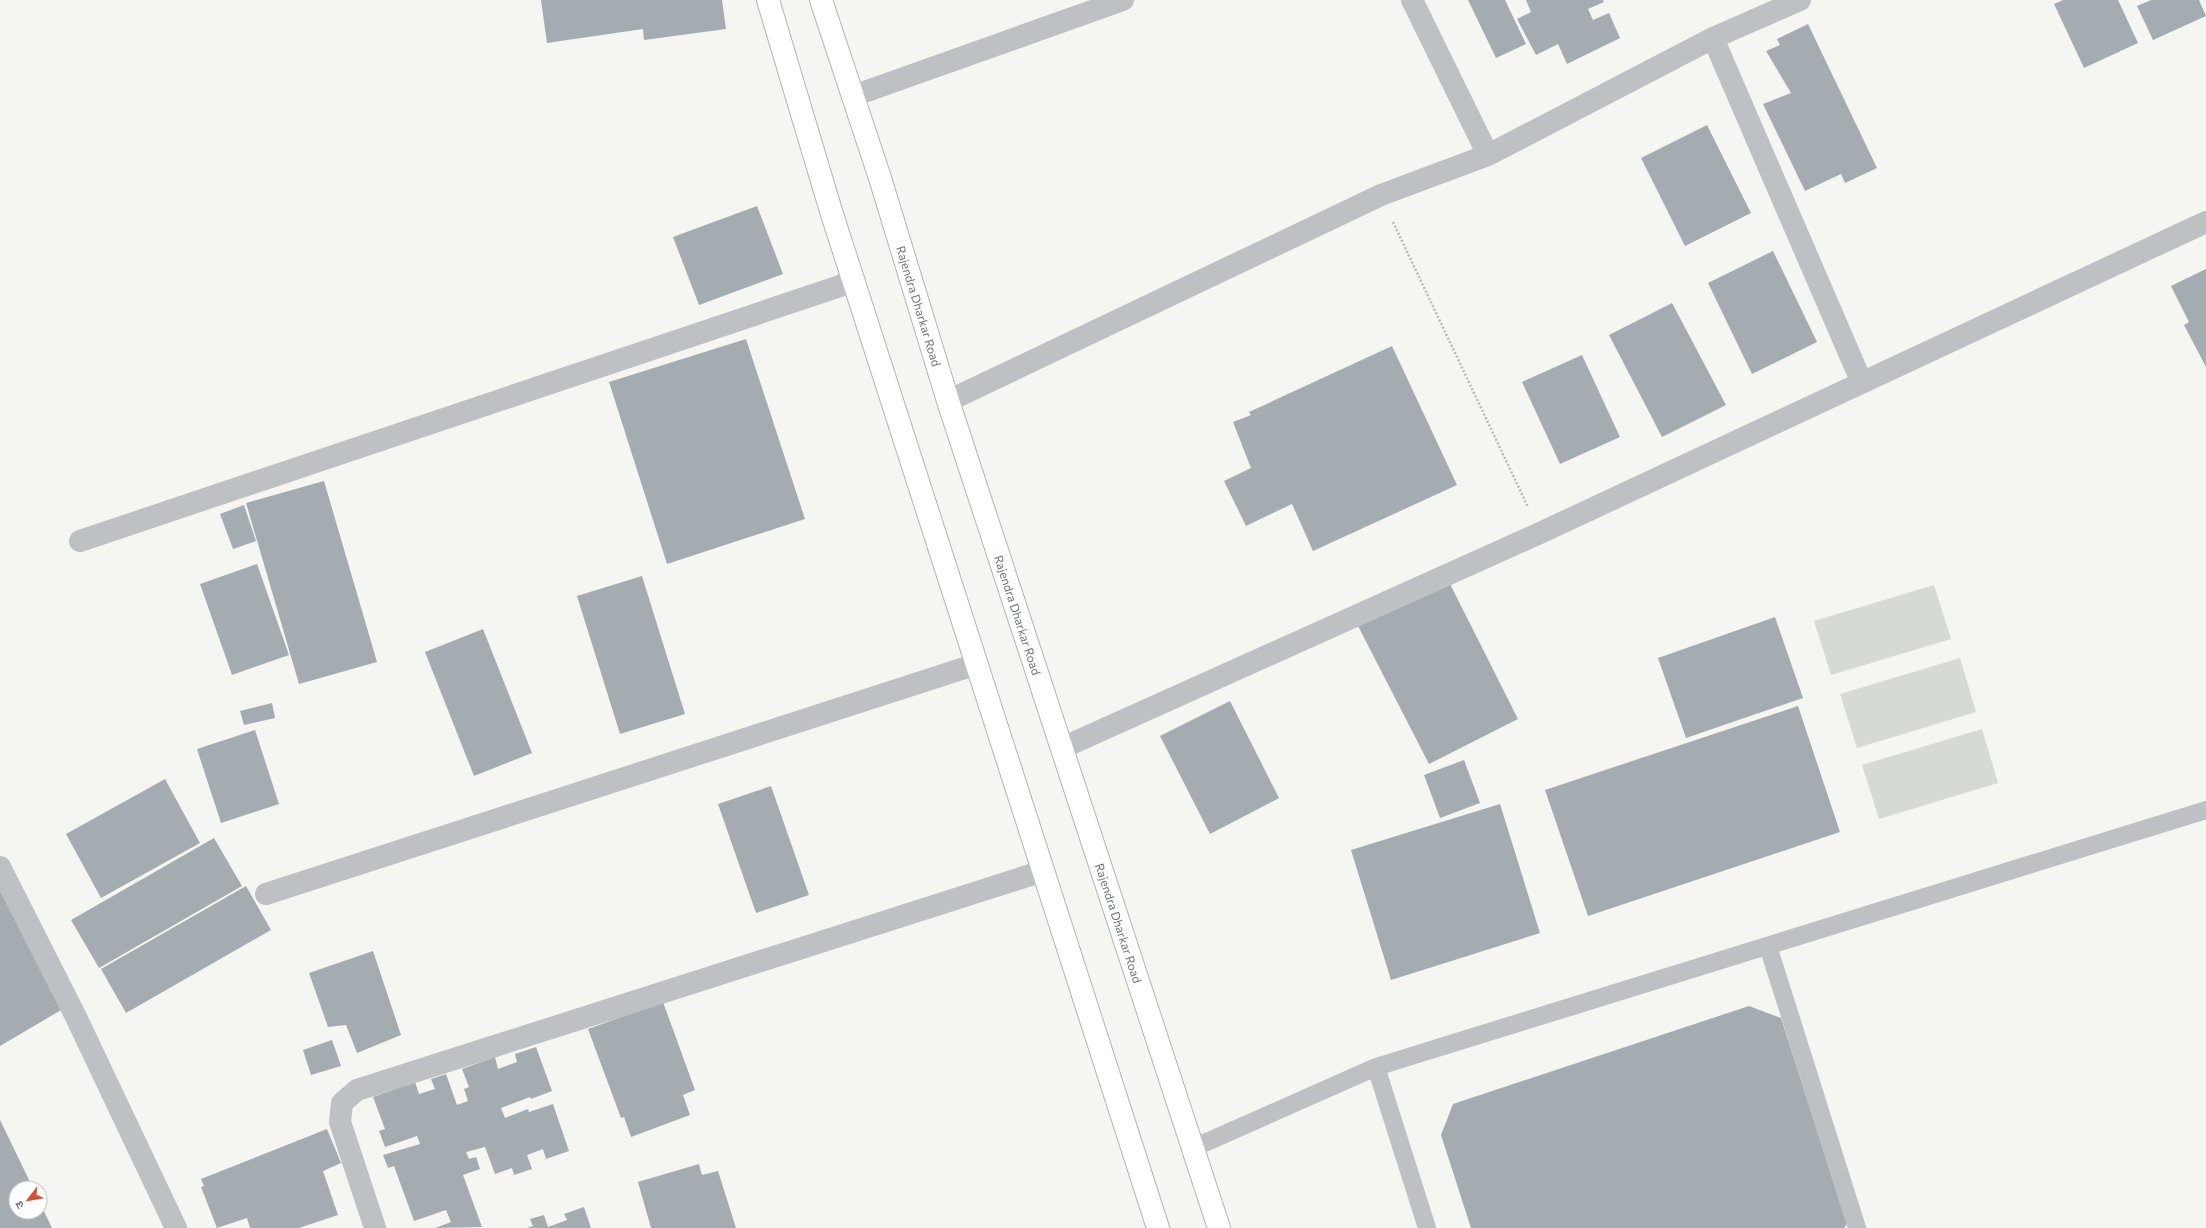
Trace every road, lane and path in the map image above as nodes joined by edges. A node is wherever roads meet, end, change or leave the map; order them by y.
1 (768, 0) edge
2 (821, 0) edge
3 (1123, 0) edge
4 (1412, 0) edge
5 (1800, 0) edge
6 (1713, 38) junction
7 (853, 96) junction
8 (1488, 155) junction
9 (1381, 195) junction
10 (2206, 222) edge
11 (855, 281) junction
12 (1862, 383) junction
13 (948, 401) junction
14 (1540, 533) junction
15 (80, 541) dead end
16 (977, 664) junction
17 (1062, 748) junction
18 (2206, 810) edge
19 (0, 867) edge
20 (1043, 871) junction
21 (266, 894) dead end
22 (1768, 946) junction
23 (1376, 1067) junction
24 (1191, 1149) junction
25 (176, 1228) edge
26 (376, 1228) edge
27 (1158, 1228) edge
28 (1219, 1228) edge
29 (1427, 1228) edge
30 (1858, 1228) edge

1 - 11 main road
2 - 7 main road, Rajendra Dharkar Road
3 - 7 street
4 - 8 street
5 - 6 street
6 - 8 street
6 - 12 street
7 - 13 main road, Rajendra Dharkar Road
8 - 9 street
9 - 13 street
9 - 14 path
10 - 12 street
11 - 15 street
11 - 16 main road
12 - 14 street
13 - 17 main road, Rajendra Dharkar Road
14 - 17 street
16 - 20 main road
16 - 21 street
17 - 24 main road, Rajendra Dharkar Road
18 - 22 lane
19 - 25 street
20 - 26 street
20 - 27 main road
22 - 23 lane
22 - 30 lane
23 - 24 lane
23 - 29 lane
24 - 28 main road, Rajendra Dharkar Road

